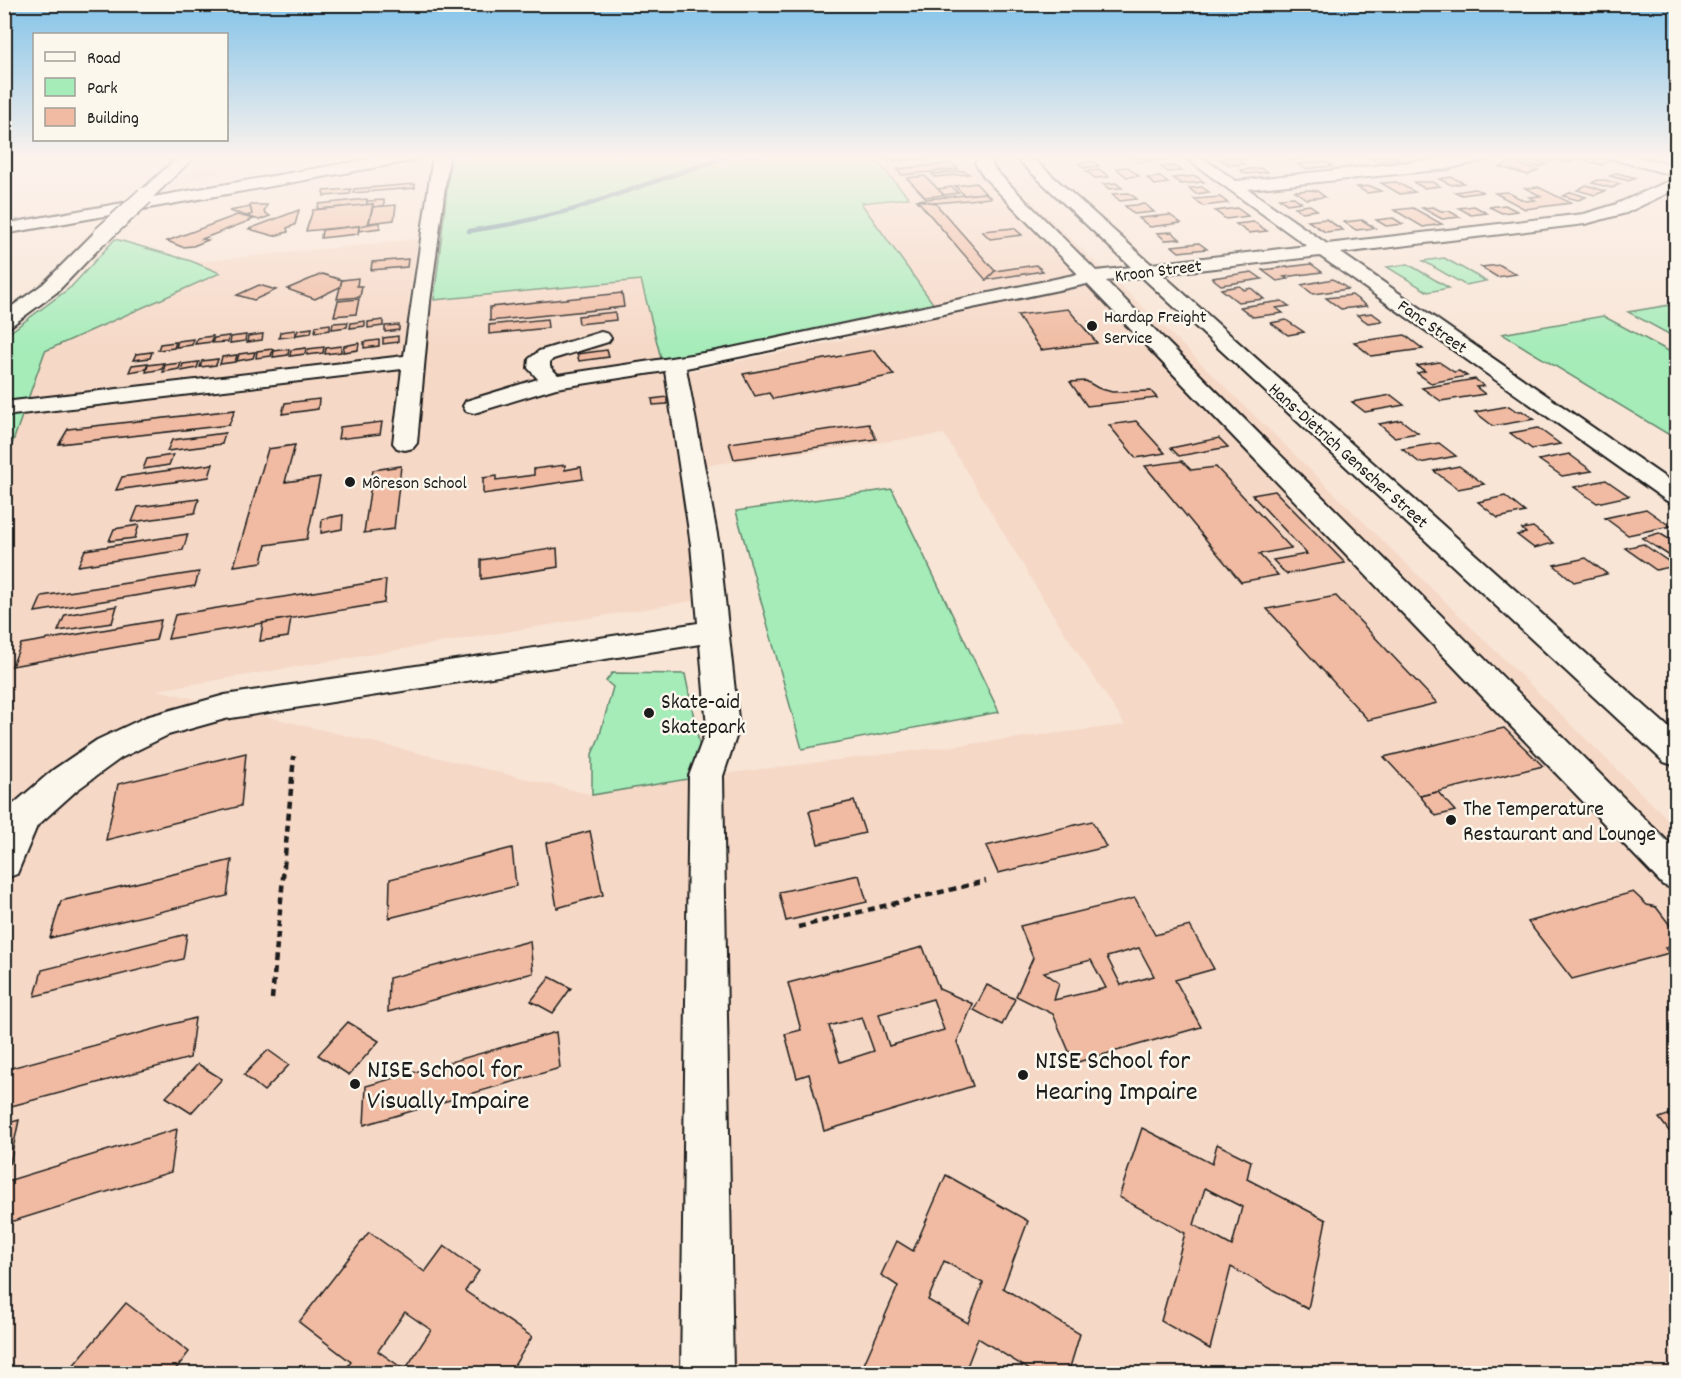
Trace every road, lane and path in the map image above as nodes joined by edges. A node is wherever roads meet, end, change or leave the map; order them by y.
1 (52, 220) edge
2 (118, 220) edge
3 (432, 220) edge
4 (1035, 220) edge
5 (1092, 220) edge
6 (1283, 220) edge
7 (1574, 220) edge
8 (4, 229) edge
9 (1324, 250) junction
10 (1148, 271) junction
11 (1092, 278) junction
12 (4, 322) edge
13 (601, 338) dead end
14 (413, 361) junction
15 (675, 364) junction
16 (553, 382) junction
17 (474, 406) dead end
18 (4, 409) edge
19 (405, 443) dead end
20 (1677, 496) edge
21 (714, 631) junction
22 (1677, 753) edge
23 (294, 756) dead end
24 (4, 863) edge
25 (1677, 873) edge
26 (986, 881) dead end
27 (798, 927) dead end
28 (272, 1000) dead end
29 (707, 1374) edge

1 - 8 street
2 - 12 street, bridge
3 - 14 street
4 - 11 street
5 - 10 street, Hans-Dietrich Genscher Street
6 - 9 street, Fanc Street
7 - 9 street, Kroon Street
9 - 10 street, Kroon Street
9 - 20 street, Fanc Street
10 - 11 street, Kroon Street
10 - 22 street, Hans-Dietrich Genscher Street
11 - 15 street, Kroon Street
11 - 25 street
13 - 16 street
14 - 18 street
14 - 19 street
15 - 16 street, Kroon Street
15 - 21 street
16 - 17 street, Kroon Street
21 - 24 street
21 - 29 street
23 - 28 path
26 - 27 path

